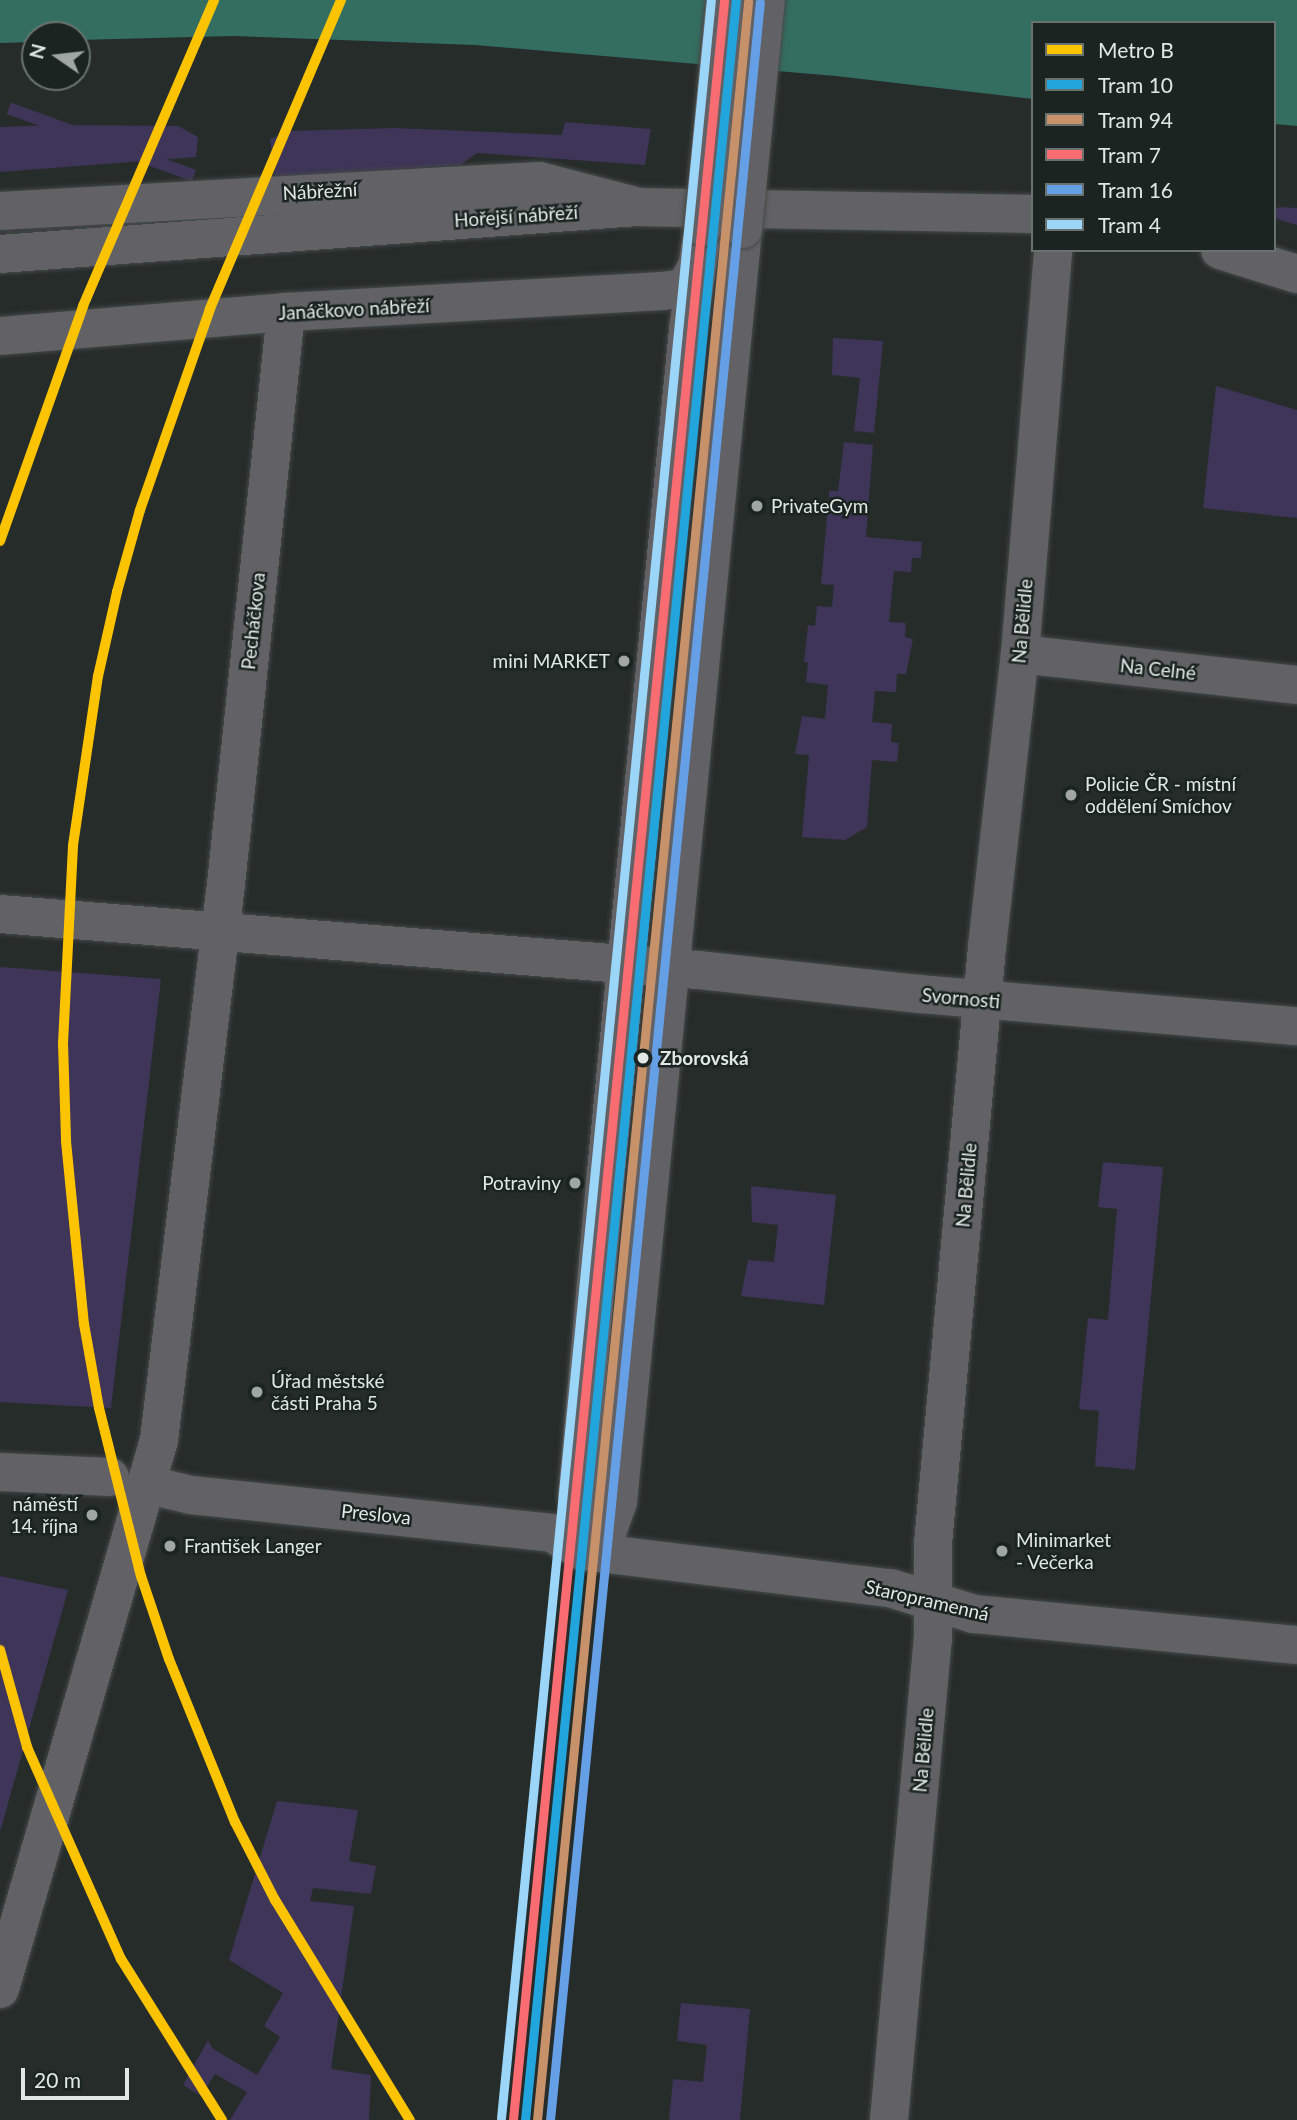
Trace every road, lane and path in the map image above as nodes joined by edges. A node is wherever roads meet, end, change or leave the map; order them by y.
1 (725, 0) edge
2 (766, 0) edge
3 (637, 207) junction
4 (0, 211) edge
5 (1031, 214) edge
6 (1053, 252) edge
7 (1226, 252) edge
8 (0, 254) edge
9 (696, 268) junction
10 (1297, 274) edge
11 (286, 313) junction
12 (0, 336) edge
13 (1020, 654) junction
14 (1297, 685) edge
15 (0, 914) edge
16 (220, 929) junction
17 (625, 967) junction
18 (672, 971) junction
19 (982, 1000) junction
20 (1297, 1026) edge
21 (0, 1472) edge
22 (110, 1477) dead end
23 (149, 1485) junction
24 (591, 1551) junction
25 (933, 1601) junction
26 (1297, 1646) edge
27 (0, 1989) edge
28 (888, 2120) edge

1 - 9 street, bridge
2 - 18 street, bridge
3 - 4 street, Nábřežní
3 - 5 street, Hořejší nábřeží
3 - 8 street, Hořejší nábřeží
6 - 13 street, Na Bělidle
7 - 10 street
9 - 11 street, Janáčkovo nábřeží
9 - 17 street
11 - 12 street, Janáčkovo nábřeží
11 - 16 street, Pecháčkova
13 - 14 street, Na Celné
13 - 19 street, Na Bělidle
15 - 16 street
16 - 17 street
16 - 23 street
17 - 18 street, Svornosti
17 - 24 street
18 - 19 street, Svornosti
18 - 24 street
19 - 20 street, Svornosti
19 - 25 street, Na Bělidle
21 - 22 street
23 - 24 street, Preslova
23 - 27 street
24 - 25 street, Staropramenná
25 - 26 street, Staropramenná
25 - 28 street, Na Bělidle

